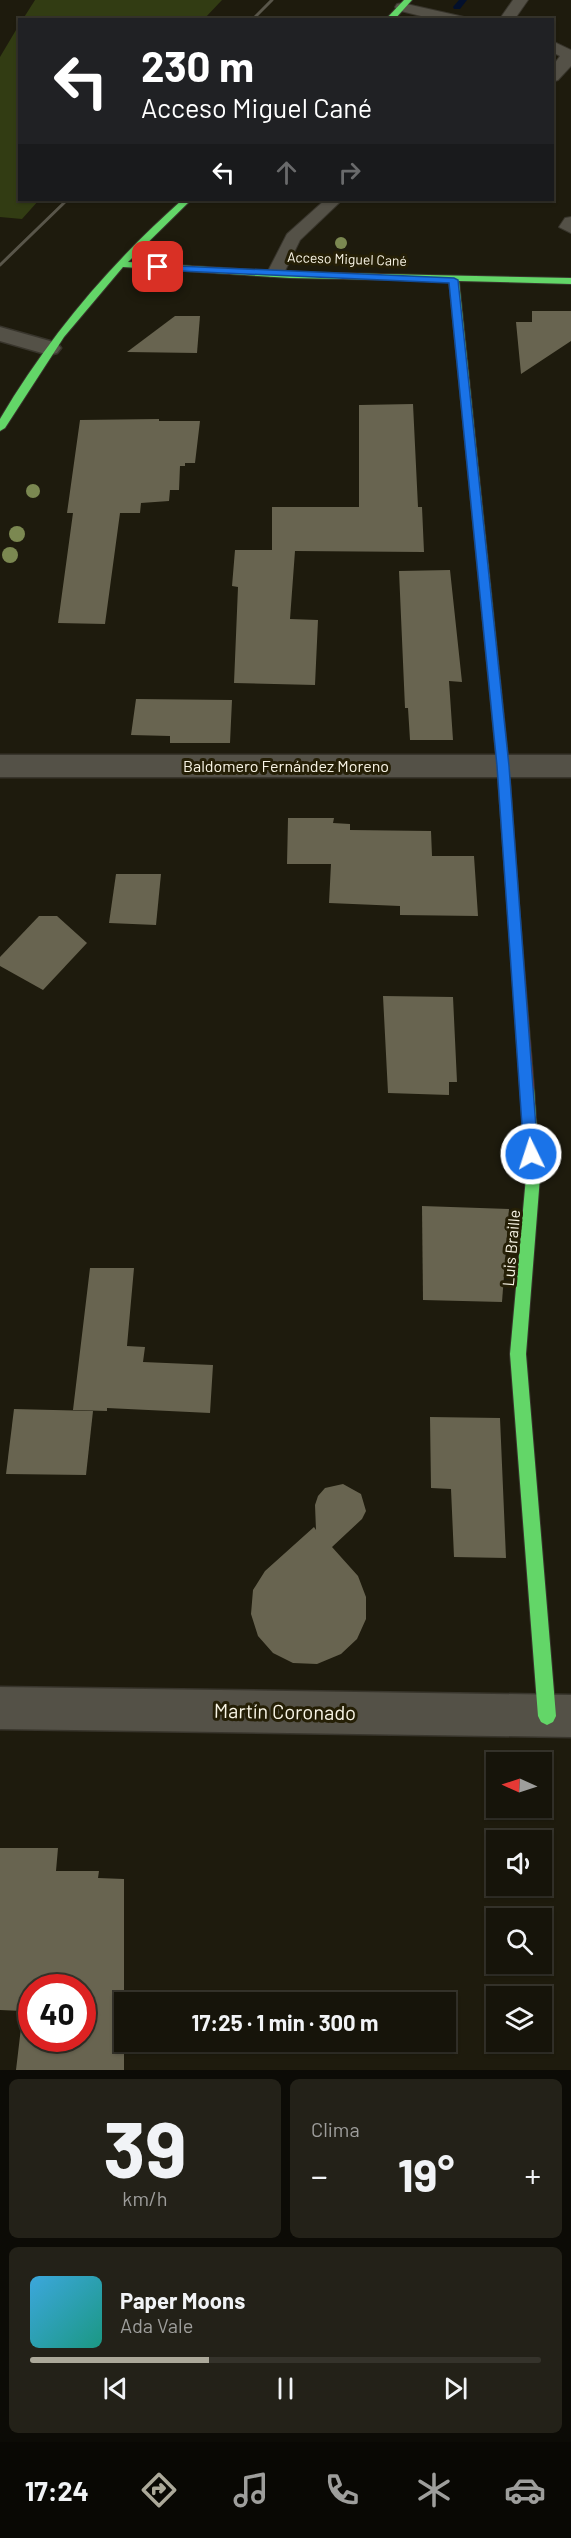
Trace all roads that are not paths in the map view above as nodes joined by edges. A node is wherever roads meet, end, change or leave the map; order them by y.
1 (521, 0) edge
2 (405, 4) edge
3 (391, 18) edge
4 (452, 18) edge
5 (508, 18) edge
6 (554, 47) edge
7 (569, 57) edge
8 (554, 75) edge
9 (186, 201) edge
10 (333, 201) edge
11 (571, 222) edge
12 (571, 228) edge
13 (122, 264) junction
14 (276, 273) junction
15 (454, 280) junction
16 (571, 281) edge
17 (0, 334) edge
18 (50, 348) junction
19 (0, 428) edge
20 (0, 766) edge
21 (503, 766) junction
22 (571, 766) edge
23 (0, 1708) edge
24 (559, 1716) edge

1 - 5 lane
2 - 3 street
2 - 4 lane
6 - 7 lane
7 - 8 lane
9 - 13 street
10 - 14 lane
11 - 12 lane
13 - 14 street, Acceso Miguel Cané
13 - 18 street
14 - 15 street, Acceso Miguel Cané
15 - 16 street, Acceso Miguel Cané
15 - 21 street, Luis Braille
17 - 18 street
18 - 19 street
20 - 21 street, Baldomero Fernández Moreno
21 - 22 street, Baldomero Fernández Moreno
21 - 24 street, Luis Braille
23 - 24 street, Martín Coronado

